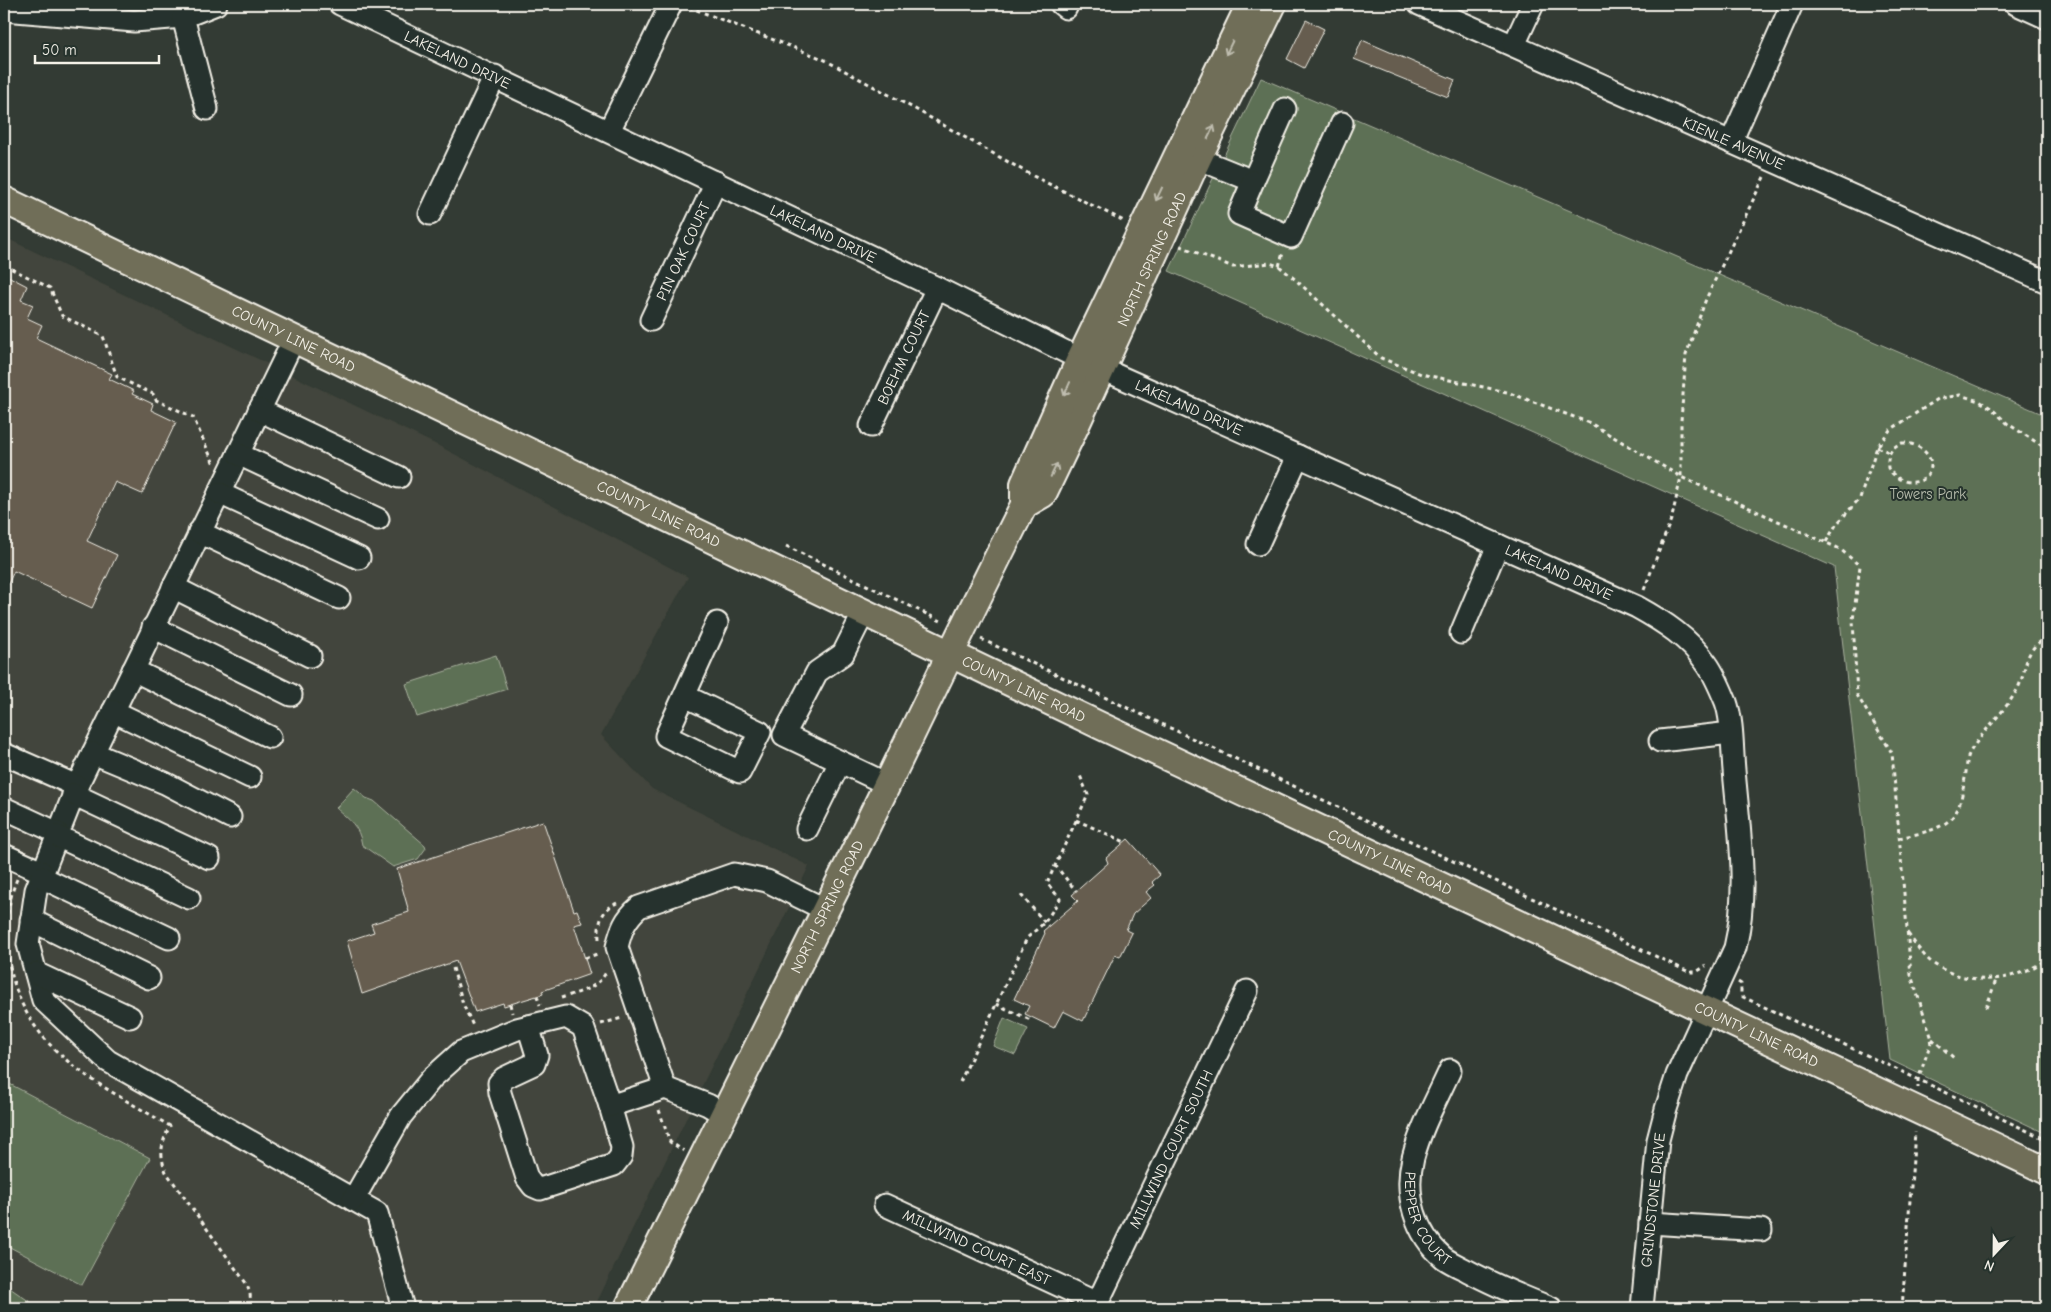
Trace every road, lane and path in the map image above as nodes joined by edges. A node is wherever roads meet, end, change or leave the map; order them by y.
1 (216, 4) edge
2 (340, 4) edge
3 (1250, 4) edge
4 (1273, 4) edge
5 (1419, 4) edge
6 (1534, 4) edge
7 (1792, 4) edge
8 (2016, 4) edge
9 (680, 6) edge
10 (4, 10) edge
11 (183, 17) junction
12 (2047, 18) edge
13 (1514, 45) junction
14 (495, 76) junction
15 (207, 109) dead end
16 (1285, 109) dead end
17 (1342, 123) dead end
18 (609, 131) junction
19 (1731, 142) junction
20 (1189, 154) junction
21 (1772, 160) junction
22 (1253, 181) junction
23 (716, 182) junction
24 (4, 200) edge
25 (430, 214) dead end
26 (1152, 234) junction
27 (4, 265) edge
28 (2047, 282) edge
29 (937, 288) junction
30 (650, 320) dead end
31 (294, 339) junction
32 (1091, 363) junction
33 (259, 410) junction
34 (872, 426) dead end
35 (1877, 447) junction
36 (2047, 449) edge
37 (1889, 452) junction
38 (238, 454) junction
39 (1298, 456) junction
40 (214, 465) dead end
41 (399, 477) dead end
42 (1680, 477) junction
43 (219, 493) junction
44 (378, 519) dead end
45 (200, 532) junction
46 (1826, 542) junction
47 (1258, 544) dead end
48 (786, 546) dead end
49 (1498, 546) junction
50 (359, 558) dead end
51 (173, 587) junction
52 (339, 598) dead end
53 (1637, 607) junction
54 (864, 612) junction
55 (717, 624) dead end
56 (153, 627) junction
57 (1461, 633) dead end
58 (2047, 638) edge
59 (955, 641) junction
60 (310, 656) dead end
61 (133, 670) junction
62 (291, 695) dead end
63 (685, 696) junction
64 (113, 711) junction
65 (760, 732) junction
66 (1731, 733) junction
67 (784, 735) junction
68 (270, 737) dead end
69 (1660, 741) dead end
70 (93, 753) junction
71 (4, 754) edge
72 (840, 762) junction
73 (1079, 773) dead end
74 (250, 777) dead end
75 (887, 784) junction
76 (75, 790) junction
77 (4, 808) edge
78 (230, 817) dead end
79 (1076, 820) junction
80 (807, 829) dead end
81 (57, 834) junction
82 (1899, 838) junction
83 (1125, 842) dead end
84 (4, 855) edge
85 (209, 858) dead end
86 (1055, 865) junction
87 (42, 875) junction
88 (14, 886) dead end
89 (1076, 891) dead end
90 (1021, 895) dead end
91 (189, 898) dead end
92 (624, 899) dead end
93 (826, 910) junction
94 (31, 920) junction
95 (1045, 922) junction
96 (1048, 926) dead end
97 (1907, 933) junction
98 (169, 938) dead end
99 (603, 952) junction
100 (585, 958) dead end
101 (2047, 959) edge
102 (605, 960) dead end
103 (453, 968) dead end
104 (607, 968) dead end
105 (36, 973) junction
106 (1724, 975) junction
107 (610, 976) dead end
108 (149, 978) dead end
109 (1996, 980) junction
110 (1247, 991) dead end
111 (537, 996) dead end
112 (510, 1004) dead end
113 (996, 1004) junction
114 (540, 1005) dead end
115 (1986, 1008) dead end
116 (622, 1009) dead end
117 (1707, 1011) junction
118 (1029, 1016) dead end
119 (130, 1017) dead end
120 (520, 1020) junction
121 (607, 1023) dead end
122 (474, 1028) dead end
123 (1932, 1039) junction
124 (1954, 1058) dead end
125 (1450, 1070) dead end
126 (1918, 1080) junction
127 (960, 1082) dead end
128 (659, 1090) junction
129 (610, 1106) junction
130 (1916, 1110) junction
131 (723, 1114) junction
132 (2047, 1140) edge
133 (687, 1152) dead end
134 (2047, 1171) edge
135 (353, 1200) junction
136 (884, 1205) dead end
137 (1650, 1223) junction
138 (1761, 1230) dead end
139 (251, 1306) dead end
140 (1096, 1306) edge
141 (402, 1308) edge
142 (628, 1308) edge
143 (1551, 1308) edge
144 (1642, 1308) edge
145 (1902, 1308) edge

1 - 11 street
2 - 14 street, LAKELAND DRIVE
3 -> 20 main road, NORTH SPRING ROAD
20 -> 4 main road, NORTH SPRING ROAD
5 - 13 street, KIENLE AVENUE
6 - 13 street
7 - 19 street
8 - 12 street
9 - 18 street
9 - 26 path
10 - 11 street
11 - 15 street
13 - 19 street, KIENLE AVENUE
14 - 18 street, LAKELAND DRIVE
14 - 25 street
16 - 22 street
17 - 22 street
18 - 23 street, LAKELAND DRIVE
19 - 21 street, KIENLE AVENUE
20 - 22 street
20 - 26 main road, NORTH SPRING ROAD
21 - 28 street, KIENLE AVENUE
21 - 42 path
23 - 29 street, LAKELAND DRIVE
23 - 30 street, PIN OAK COURT
24 - 31 main road, COUNTY LINE ROAD
26 - 32 main road, NORTH SPRING ROAD
26 - 42 path
27 - 40 path
29 - 32 street, LAKELAND DRIVE
29 - 34 street, BOEHM COURT
31 - 33 street
31 - 54 main road, COUNTY LINE ROAD
32 - 39 street, LAKELAND DRIVE
32 - 59 main road, NORTH SPRING ROAD
33 - 38 street
33 - 41 street
35 - 36 path
35 - 37 path
35 - 46 path
37 - 37 path
38 - 43 street
38 - 44 street
39 - 47 street
39 - 49 street, LAKELAND DRIVE
42 - 46 path
42 - 53 path
43 - 45 street
43 - 50 street
45 - 51 street
45 - 52 street
46 - 82 path
48 - 59 path
49 - 53 street, LAKELAND DRIVE
49 - 57 street
51 - 56 street
51 - 60 street
53 - 66 street, LAKELAND DRIVE
54 - 59 main road, COUNTY LINE ROAD
54 - 67 street
55 - 63 street
56 - 61 street
56 - 62 street
58 - 82 path
59 - 75 main road, NORTH SPRING ROAD
59 - 106 path
59 - 117 main road, COUNTY LINE ROAD
61 - 64 street
61 - 68 street
63 - 65 street
63 - 65 street
64 - 70 street
64 - 74 street
65 - 67 street
66 - 69 street
66 - 106 street, LAKELAND DRIVE
67 - 72 street
70 - 76 street
70 - 78 street
71 - 76 street
72 - 75 street
72 - 80 street
73 - 79 path
75 - 93 main road, NORTH SPRING ROAD
76 - 81 street
76 - 85 street
77 - 81 street
79 - 83 path
79 - 86 path
81 - 87 street
81 - 91 street
82 - 97 path
84 - 87 street
86 - 89 path
86 - 95 path
87 - 94 street
87 - 98 street
88 - 139 path
90 - 95 path
92 - 99 path
93 - 128 street
93 - 131 main road, NORTH SPRING ROAD
94 - 105 street
94 - 108 street
95 - 96 path
95 - 113 path
97 - 109 path
97 - 123 path
99 - 100 path
99 - 102 path
101 - 109 path
103 - 122 path
104 - 107 path
105 - 119 street
105 - 135 street
106 - 117 street, LAKELAND DRIVE
106 - 126 path
109 - 115 path
110 - 140 street, MILLWIND COURT SOUTH
111 - 114 path
112 - 120 path
113 - 118 path
113 - 127 path
116 - 121 path
117 - 130 main road, COUNTY LINE ROAD
117 - 137 street, GRINDSTONE DRIVE
120 - 129 street
120 - 129 street
120 - 135 street
123 - 124 path
123 - 126 path
125 - 143 street, PEPPER COURT
126 - 130 path
126 - 132 path
128 - 129 street
128 - 131 street
128 - 133 path
130 - 134 main road, COUNTY LINE ROAD
130 - 145 path
131 - 142 main road, NORTH SPRING ROAD
135 - 141 street
136 - 140 street, MILLWIND COURT EAST
137 - 138 street
137 - 144 street, GRINDSTONE DRIVE

